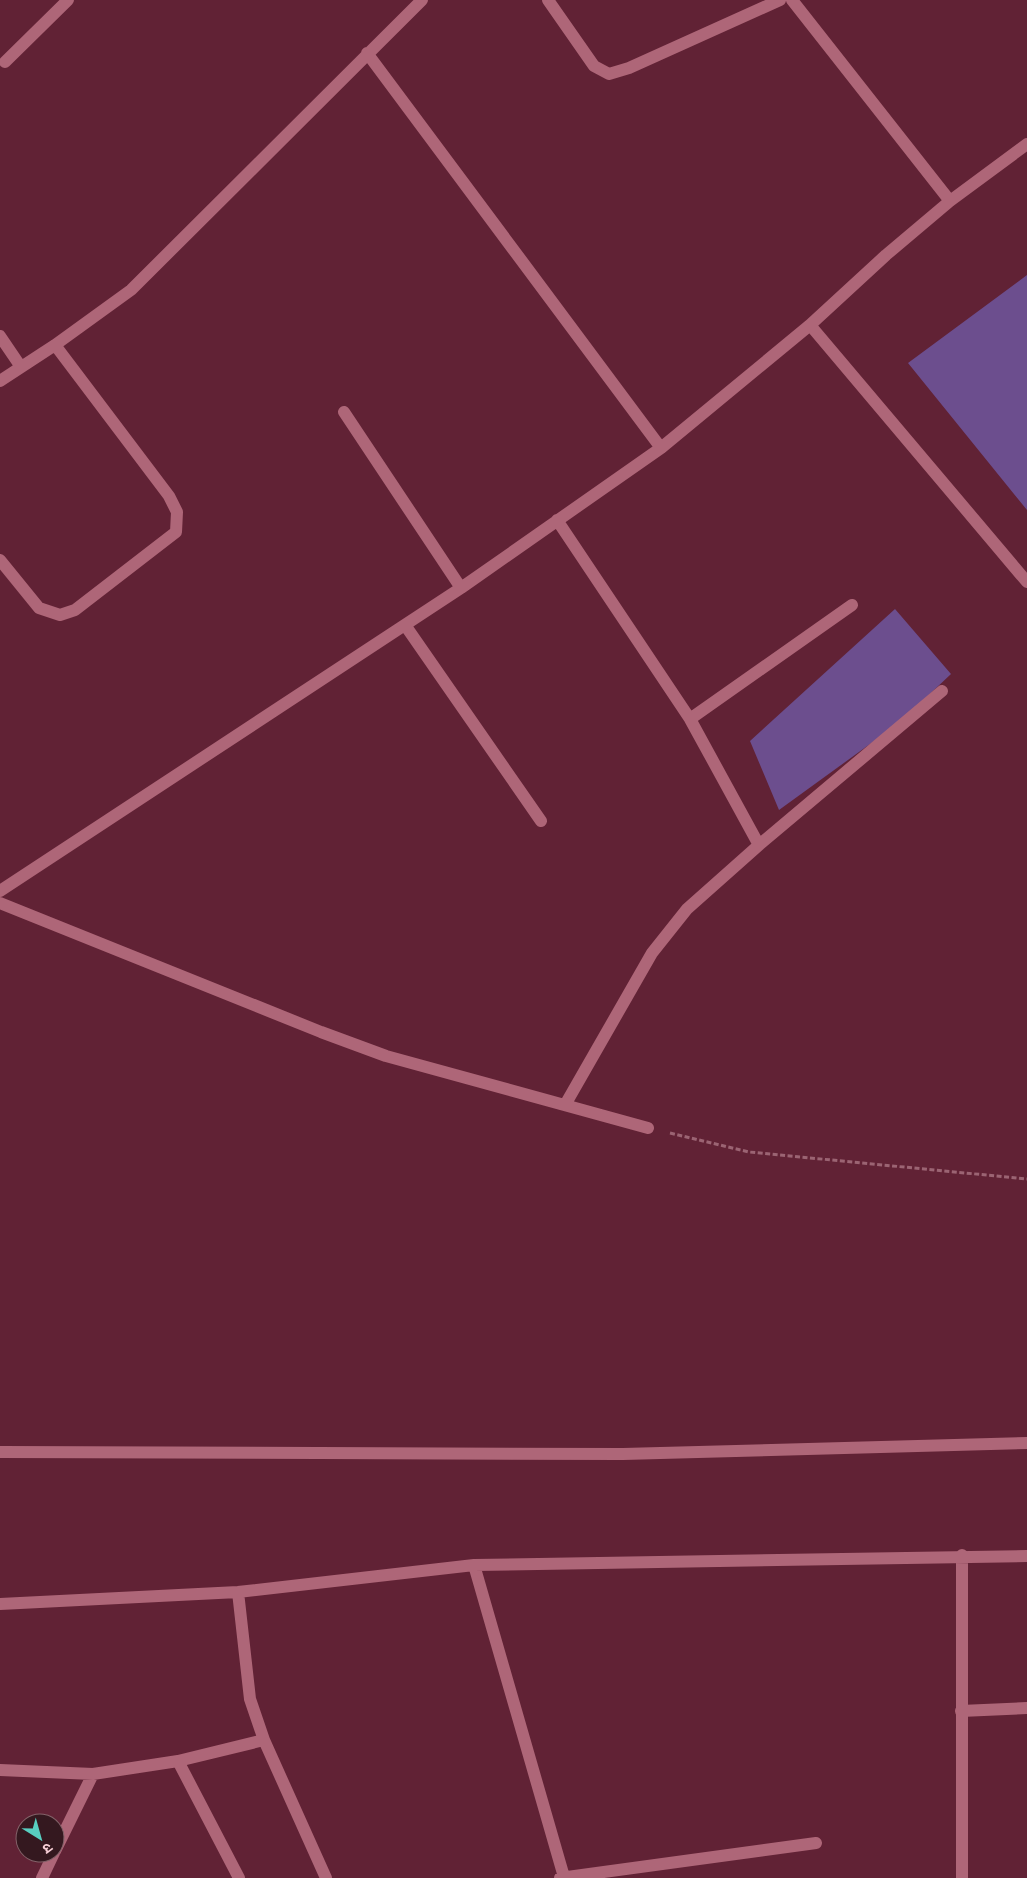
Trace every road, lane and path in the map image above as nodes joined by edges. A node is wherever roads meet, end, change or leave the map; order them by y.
1 (68, 0) edge
2 (422, 0) edge
3 (548, 0) edge
4 (780, 0) edge
5 (792, 0) edge
6 (367, 53) junction
7 (4, 62) dead end
8 (1027, 144) edge
9 (950, 201) junction
10 (810, 325) junction
11 (0, 336) edge
12 (55, 345) junction
13 (21, 367) junction
14 (0, 381) edge
15 (344, 412) dead end
16 (661, 448) junction
17 (557, 520) junction
18 (0, 560) edge
19 (1027, 582) edge
20 (462, 588) junction
21 (852, 605) dead end
22 (405, 626) junction
23 (942, 692) dead end
24 (690, 719) junction
25 (541, 821) dead end
26 (759, 845) junction
27 (0, 891) edge
28 (0, 903) edge
29 (565, 1104) junction
30 (648, 1128) joint
31 (1027, 1179) edge
32 (1027, 1442) edge
33 (0, 1452) edge
34 (962, 1555) junction
35 (1027, 1556) edge
36 (474, 1565) junction
37 (238, 1592) junction
38 (0, 1604) edge
39 (1027, 1708) edge
40 (961, 1711) junction
41 (264, 1740) junction
42 (178, 1761) junction
43 (0, 1770) edge
44 (93, 1774) junction
45 (65, 1830) edge
46 (816, 1843) dead end
47 (49, 1863) edge
48 (42, 1878) edge
49 (240, 1878) edge
50 (326, 1878) edge
51 (562, 1878) edge
52 (962, 1878) edge

1 - 7 street
2 - 6 street
3 - 4 street
5 - 9 street
6 - 12 street
6 - 16 street
8 - 9 street
9 - 10 street
10 - 16 street
10 - 19 street
11 - 13 street
12 - 13 street
12 - 18 street
13 - 14 street
15 - 20 street
16 - 17 street
17 - 20 street
17 - 24 street
20 - 22 street
21 - 24 street
22 - 25 street
22 - 27 street
23 - 26 street
24 - 26 street
26 - 29 street
28 - 29 street
29 - 30 street
30 - 31 path
32 - 33 street
34 - 35 street
34 - 36 street
34 - 40 street
36 - 37 street
36 - 51 street
37 - 38 street
37 - 41 street
39 - 40 street
40 - 52 street
41 - 42 street
41 - 50 street
42 - 44 street
42 - 49 street
43 - 44 street
44 - 45 street
46 - 51 street
47 - 48 street

